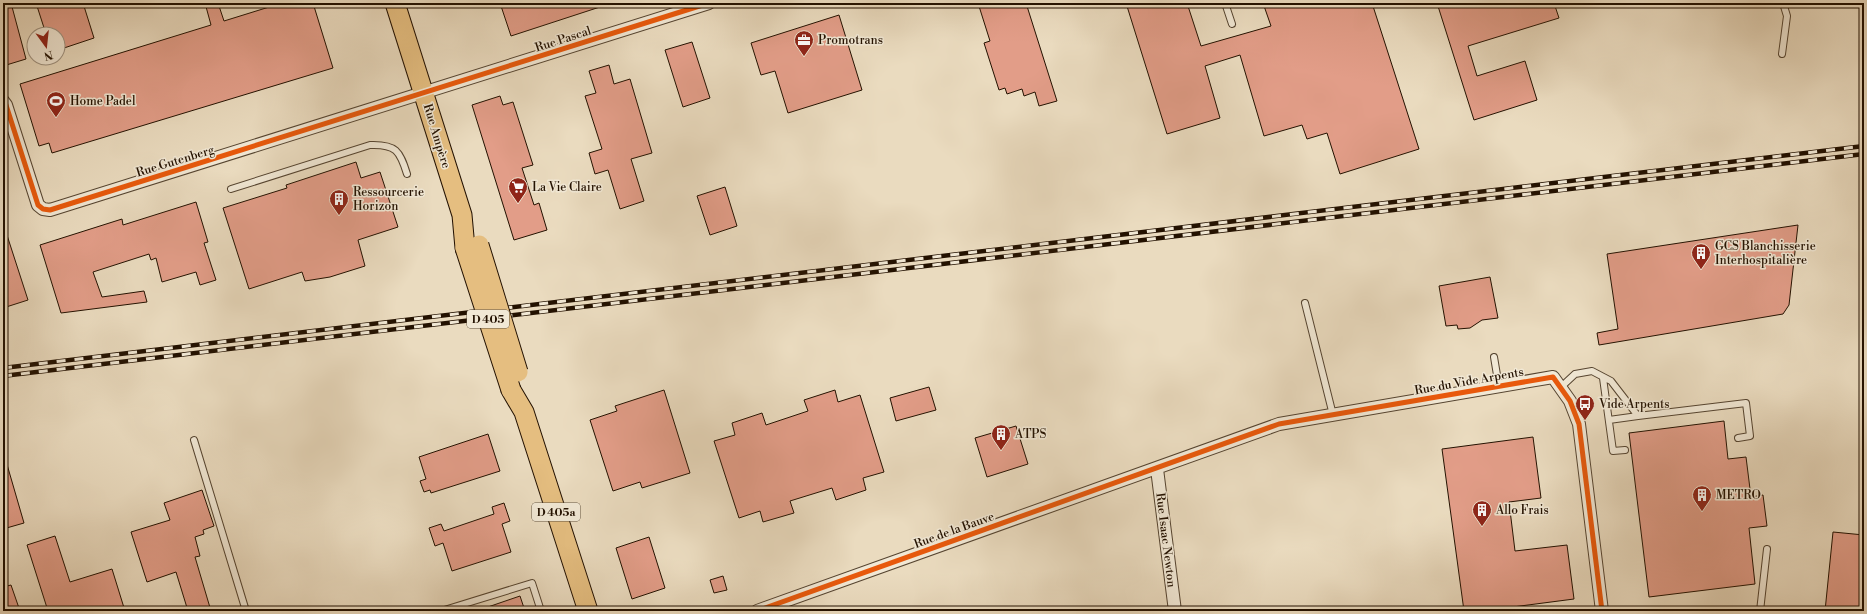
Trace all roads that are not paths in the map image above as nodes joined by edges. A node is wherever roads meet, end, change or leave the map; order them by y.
1 (395, 3) edge
2 (709, 3) edge
3 (1225, 3) edge
4 (1783, 3) edge
5 (1232, 24) dead end
6 (1782, 54) dead end
7 (424, 93) junction
8 (3, 101) edge
9 (407, 174) dead end
10 (231, 189) dead end
11 (1304, 303) dead end
12 (1494, 357) dead end
13 (1603, 378) junction
14 (1499, 387) junction
15 (517, 388) joint
16 (1560, 388) junction
17 (1333, 415) junction
18 (1638, 416) junction
19 (1609, 420) junction
20 (1738, 438) dead end
21 (194, 440) dead end
22 (1625, 450) dead end
23 (1157, 469) junction
24 (1767, 549) dead end
25 (246, 611) edge
26 (441, 611) edge
27 (541, 611) edge
28 (588, 611) edge
29 (757, 611) edge
30 (1175, 611) edge
31 (1602, 611) edge
32 (1760, 611) edge

1 - 7 main road, Rue Ampère
2 - 7 street, Rue Pascal
3 - 5 lane
4 - 6 lane
7 - 8 street, Rue Gutenberg
7 - 15 main road, Rue Ampère / D 405, bridge
9 - 10 lane
11 - 17 lane
12 - 14 lane
13 - 16 lane
13 - 18 lane
13 - 19 lane
14 - 16 street, Rue du Vide Arpents
14 - 17 street, Rue du Vide Arpents
15 - 28 main road, D 405a
16 - 31 street, Rue du Vide Arpents
17 - 23 street, Rue du Vide Arpents
18 - 19 lane
18 - 20 lane
19 - 22 lane
21 - 25 lane
23 - 29 street, Rue de la Bauve
23 - 30 street, Rue Isaac Newton
24 - 32 lane
26 - 27 lane

